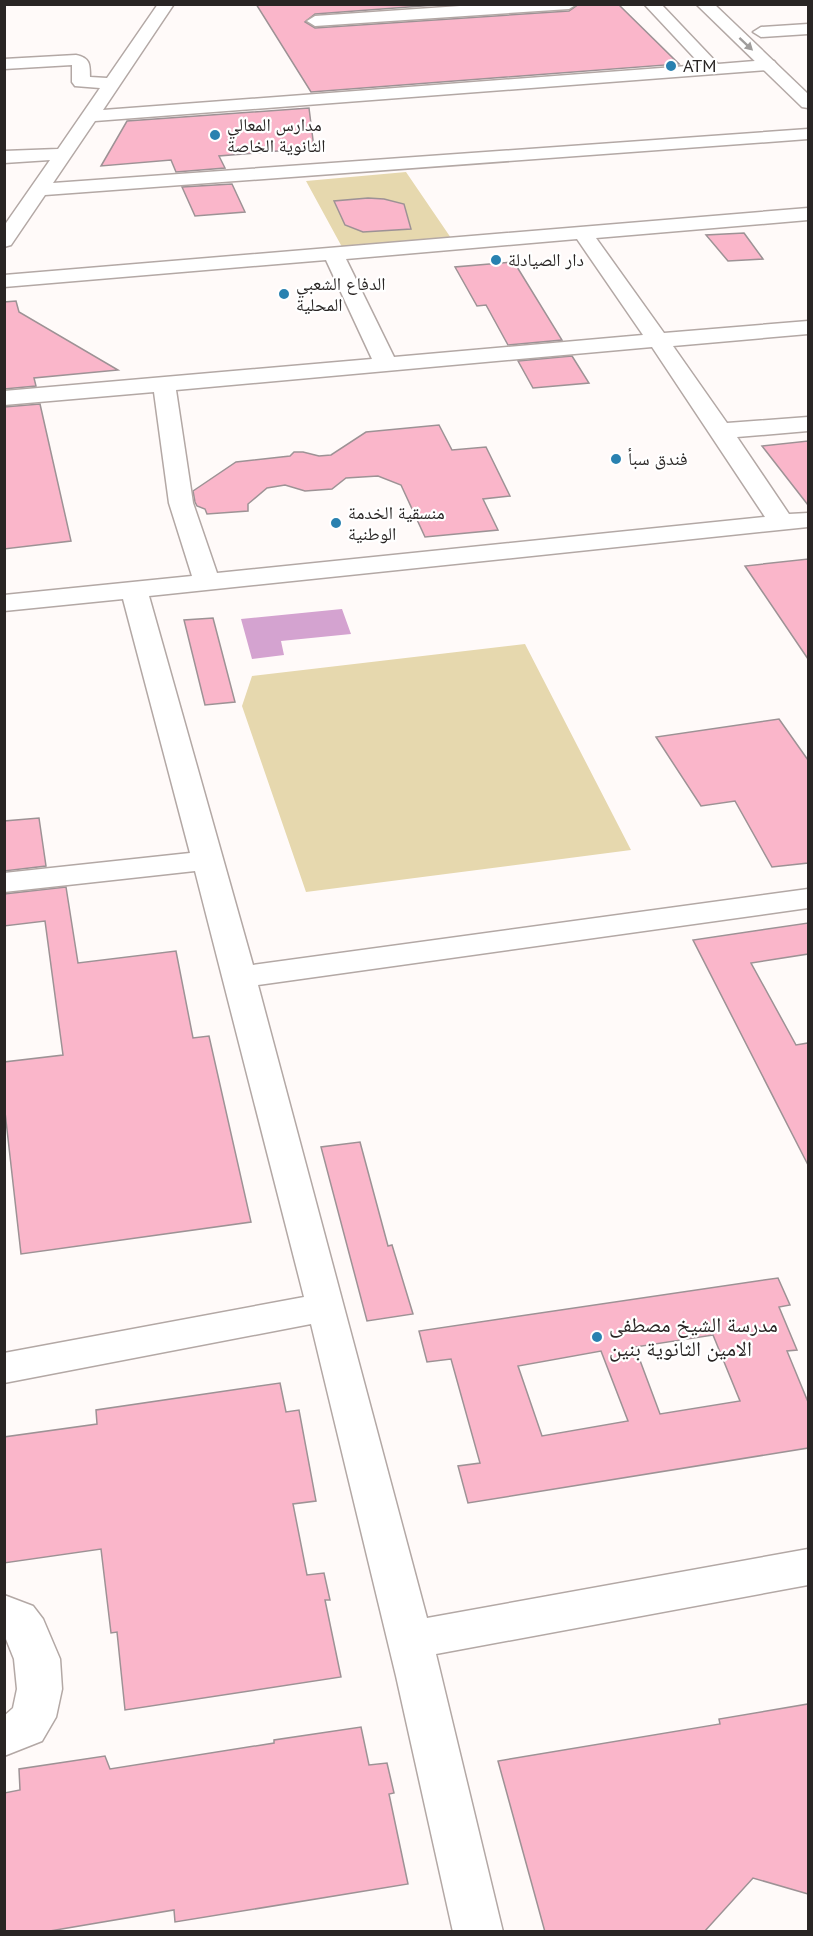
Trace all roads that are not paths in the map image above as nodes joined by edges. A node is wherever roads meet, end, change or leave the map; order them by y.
1 (568, 4) edge
2 (652, 4) edge
3 (704, 4) edge
4 (170, 5) edge
5 (746, 18) dead end
6 (315, 21) dead end
7 (808, 29) edge
8 (761, 32) junction
9 (777, 46) dead end
10 (4, 64) edge
11 (768, 65) junction
12 (714, 69) junction
13 (112, 83) junction
14 (808, 103) edge
15 (90, 116) junction
16 (808, 134) edge
17 (64, 154) junction
18 (4, 157) edge
19 (40, 190) junction
20 (808, 214) edge
21 (583, 233) junction
22 (4, 241) edge
23 (333, 254) junction
24 (4, 280) edge
25 (808, 327) edge
26 (658, 340) junction
27 (386, 364) junction
28 (164, 384) junction
29 (4, 398) edge
30 (808, 424) edge
31 (721, 431) junction
32 (808, 520) edge
33 (781, 522) junction
34 (207, 581) junction
35 (134, 589) junction
36 (4, 603) edge
37 (208, 860) junction
38 (4, 883) edge
39 (808, 898) edge
40 (240, 977) junction
41 (325, 1307) junction
42 (4, 1368) edge
43 (808, 1567) edge
44 (4, 1613) edge
45 (411, 1640) junction
46 (4, 1736) edge
47 (478, 1932) edge

1 - 6 street
2 - 12 street
3 -> 11 street
4 - 13 street
5 - 8 street
7 - 8 street
8 - 9 street
10 - 13 street
11 - 12 street
11 - 14 street
12 - 15 street
13 - 15 street
15 - 17 street
16 - 19 street
17 - 18 street
17 - 19 street
19 - 22 street
20 - 21 street
21 - 23 street
21 - 26 street
23 - 24 street
23 - 27 street
25 - 26 street
26 - 27 street
26 - 31 street
27 - 28 street
28 - 29 street
28 - 34 street
30 - 31 street
31 - 33 street
32 - 33 street
33 - 34 street
34 - 35 street
35 - 36 street
35 - 37 street
37 - 38 street
37 - 40 street
39 - 40 street
40 - 41 street
41 - 42 street
41 - 45 street
43 - 45 street
44 - 46 street
45 - 47 street

